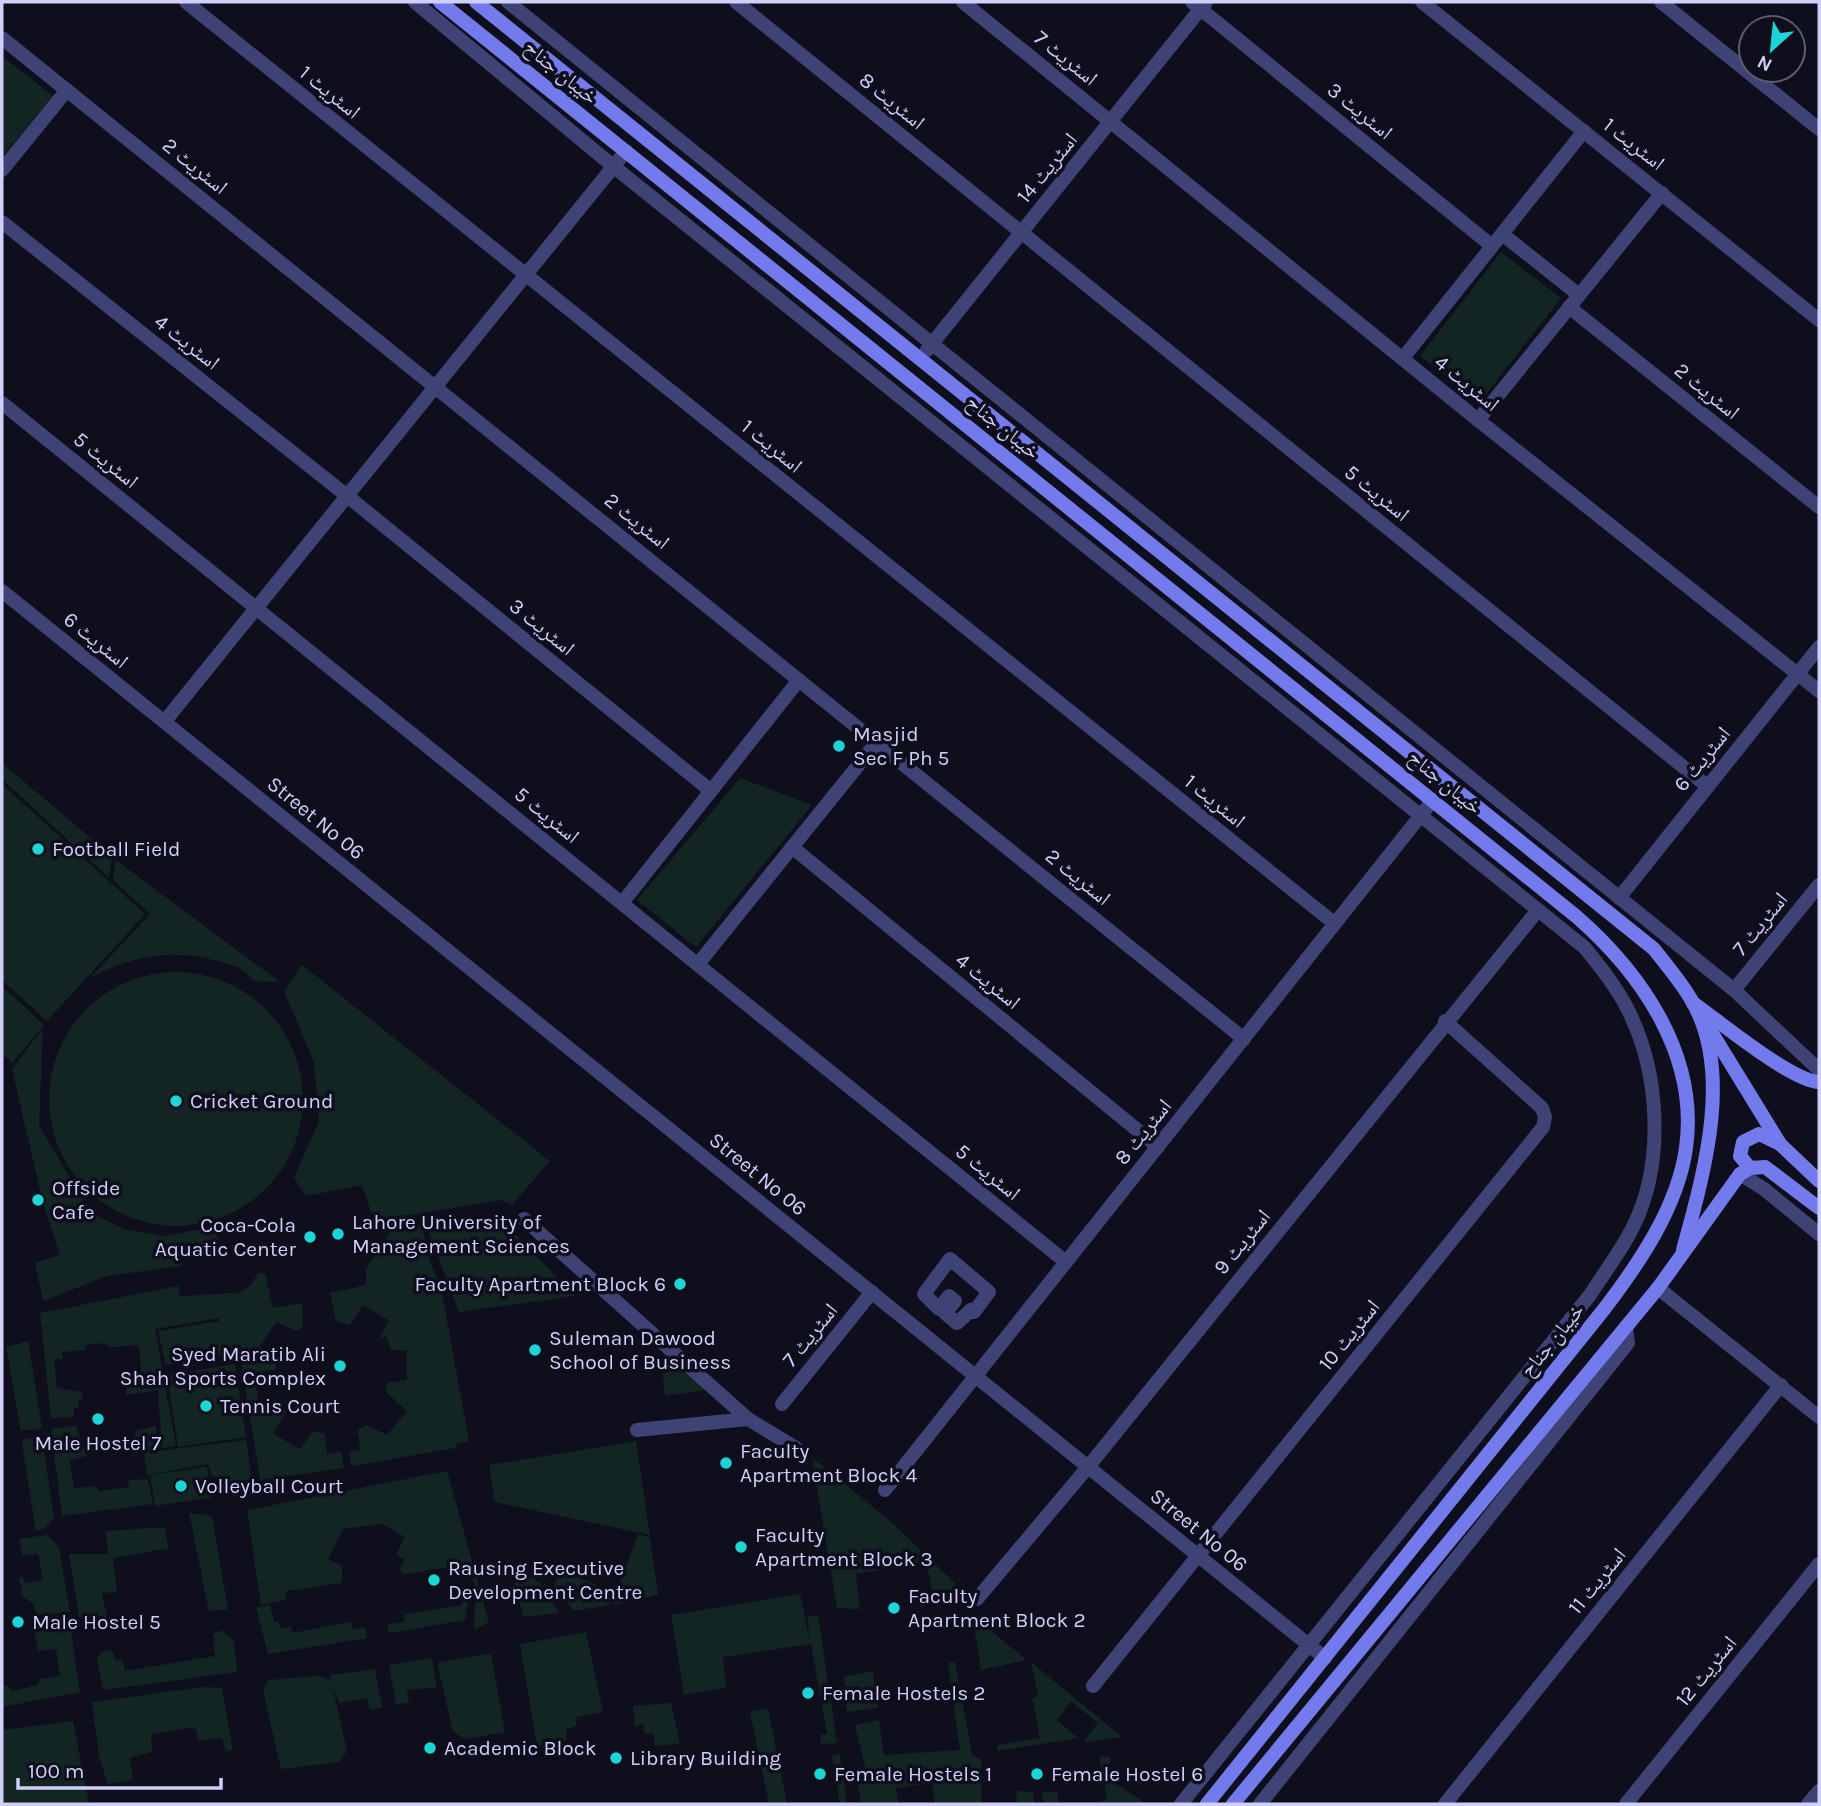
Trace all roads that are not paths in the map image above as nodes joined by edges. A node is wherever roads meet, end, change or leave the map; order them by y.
1 (186, 2) edge
2 (415, 2) edge
3 (440, 2) edge
4 (476, 2) edge
5 (508, 2) edge
6 (736, 2) edge
7 (963, 2) edge
8 (1422, 2) edge
9 (1661, 2) edge
10 (1199, 4) edge
11 (2, 38) edge
12 (67, 90) junction
13 (1111, 121) junction
14 (1819, 129) edge
15 (1584, 131) junction
16 (626, 151) junction
17 (613, 166) junction
18 (2, 170) edge
19 (1662, 192) junction
20 (2, 222) edge
21 (1021, 233) junction
22 (1497, 240) junction
23 (524, 274) junction
24 (1579, 295) junction
25 (1569, 307) junction
26 (1819, 320) edge
27 (932, 344) junction
28 (1403, 358) junction
29 (919, 359) junction
30 (435, 385) junction
31 (2, 403) edge
32 (1478, 420) junction
33 (346, 495) junction
34 (1819, 507) edge
35 (2, 591) edge
36 (256, 607) junction
37 (1819, 647) edge
38 (1798, 673) junction
39 (799, 680) junction
40 (1819, 691) edge
41 (165, 721) junction
42 (877, 742) junction
43 (1707, 786) junction
44 (711, 791) junction
45 (1433, 800) junction
46 (1420, 816) junction
47 (792, 847) junction
48 (1819, 885) edge
49 (1619, 898) junction
50 (622, 903) junction
51 (1538, 910) junction
52 (1334, 923) junction
53 (1596, 934) junction
54 (1584, 947) junction
55 (698, 964) junction
56 (1734, 990) junction
57 (1693, 1003) junction
58 (1445, 1021) junction
59 (1244, 1039) junction
60 (1819, 1070) edge
61 (1819, 1082) edge
62 (1780, 1144) junction
63 (1157, 1147) junction
64 (1745, 1171) junction
65 (1819, 1181) edge
66 (1819, 1208) edge
67 (524, 1219) dead end
68 (1819, 1234) edge
69 (1683, 1250) junction
70 (1066, 1262) junction
71 (1658, 1288) junction
72 (872, 1292) junction
73 (1590, 1295) junction
74 (1605, 1308) junction
75 (957, 1323) joint
76 (1626, 1327) junction
77 (975, 1376) junction
78 (1781, 1385) junction
79 (782, 1404) dead end
80 (1819, 1417) edge
81 (748, 1419) junction
82 (637, 1430) dead end
83 (796, 1448) dead end
84 (1088, 1467) junction
85 (885, 1490) dead end
86 (1198, 1556) junction
87 (1819, 1564) edge
88 (977, 1599) dead end
89 (1308, 1644) junction
90 (1363, 1646) junction
91 (1325, 1658) junction
92 (1379, 1659) junction
93 (1093, 1686) dead end
94 (1819, 1791) edge
95 (1181, 1804) edge
96 (1207, 1804) edge
97 (1233, 1804) edge
98 (1260, 1804) edge
99 (1445, 1804) edge
100 (1626, 1804) edge
101 (1808, 1804) edge

1 - 23 street, اسٹریٹ 1
2 - 17 street
3 - 16 main road, خیبان جناح
4 - 29 main road, خیبان جناح
5 - 27 street
6 - 21 street, اسٹریٹ 8
7 - 13 street, اسٹریٹ 7
8 - 15 street, اسٹریٹ 1
9 - 14 street
10 - 13 street, اسٹریٹ 14
10 - 22 street, اسٹریٹ 3
11 - 12 street, اسٹریٹ 2
12 - 18 street
12 - 30 street, اسٹریٹ 2
13 - 21 street, اسٹریٹ 14
13 - 28 street, اسٹریٹ 4
15 - 19 street, اسٹریٹ 1
15 - 22 street
16 - 17 street
16 - 45 main road, خیبان جناح
17 - 23 street
17 - 46 street
19 - 24 street
19 - 26 street, اسٹریٹ 1
20 - 33 street, اسٹریٹ 4
21 - 27 street, اسٹریٹ 14
21 - 43 street, اسٹریٹ 5
22 - 24 street, اسٹریٹ 3
22 - 28 street
23 - 30 street
23 - 52 street, اسٹریٹ 1
24 - 25 street
25 - 32 street
25 - 34 street, اسٹریٹ 2
27 - 29 street, اسٹریٹ 14
27 - 49 street
28 - 32 street, اسٹریٹ 4
29 - 57 main road, خیبان جناح
30 - 33 street
30 - 39 street, اسٹریٹ 2
31 - 36 street, اسٹریٹ 5
32 - 38 street, اسٹریٹ 4
33 - 36 street
33 - 44 street, اسٹریٹ 3
35 - 41 street, اسٹریٹ 6
36 - 41 street
36 - 50 street, اسٹریٹ 5
37 - 38 street, اسٹریٹ 6
38 - 40 street, اسٹریٹ 4
38 - 43 street, اسٹریٹ 6
39 - 42 street, اسٹریٹ 2
39 - 44 street
41 - 72 street, Street No 06
42 - 47 street
42 - 59 street, اسٹریٹ 2
43 - 49 street, اسٹریٹ 6
44 - 50 street
45 - 46 street, اسٹریٹ 8
45 - 53 main road, خیبان جناح
46 - 51 street
46 - 52 street, اسٹریٹ 8
47 - 55 street
47 - 63 street, اسٹریٹ 4
48 - 56 street, اسٹریٹ 7
49 - 56 street
50 - 55 street, اسٹریٹ 5
51 - 54 street
51 - 58 street, اسٹریٹ 9
52 - 59 street, اسٹریٹ 8
53 - 54 street
53 - 74 main road, خیبان جناح
54 - 73 street
55 - 70 street, اسٹریٹ 5
56 - 60 street
57 - 61 main road
57 - 62 main road
57 - 69 main road, خیبان جناح
58 - 84 street, اسٹریٹ 9
58 - 86 street, اسٹریٹ 10
59 - 63 street, اسٹریٹ 8
62 - 64 main road
62 - 65 main road
63 - 70 street, اسٹریٹ 8
64 - 66 main road
64 - 68 street
64 - 69 main road, خیبان جناح
67 - 81 street
69 - 71 main road, خیبان جناح
70 - 77 street, اسٹریٹ 8
71 - 76 main road, خیبان جناح
71 - 78 street
72 - 77 street, Street No 06
72 - 79 street, اسٹریٹ 7
73 - 74 street
73 - 89 street
74 - 91 main road, خیبان جناح
75 - 75 street
76 - 90 main road, خیبان جناح
76 - 92 street
77 - 84 street, Street No 06
77 - 85 street, اسٹریٹ 8
78 - 80 street
78 - 99 street, اسٹریٹ 11
81 - 82 street
81 - 83 street
84 - 86 street, Street No 06
84 - 88 street, اسٹریٹ 9
86 - 89 street, Street No 06
86 - 93 street, اسٹریٹ 10
87 - 100 street, اسٹریٹ 12
89 - 91 street, Street No 06
89 - 95 street
90 - 92 street
90 - 97 main road, خیبان جناح
91 - 96 main road, خیبان جناح
92 - 98 street
94 - 101 street

